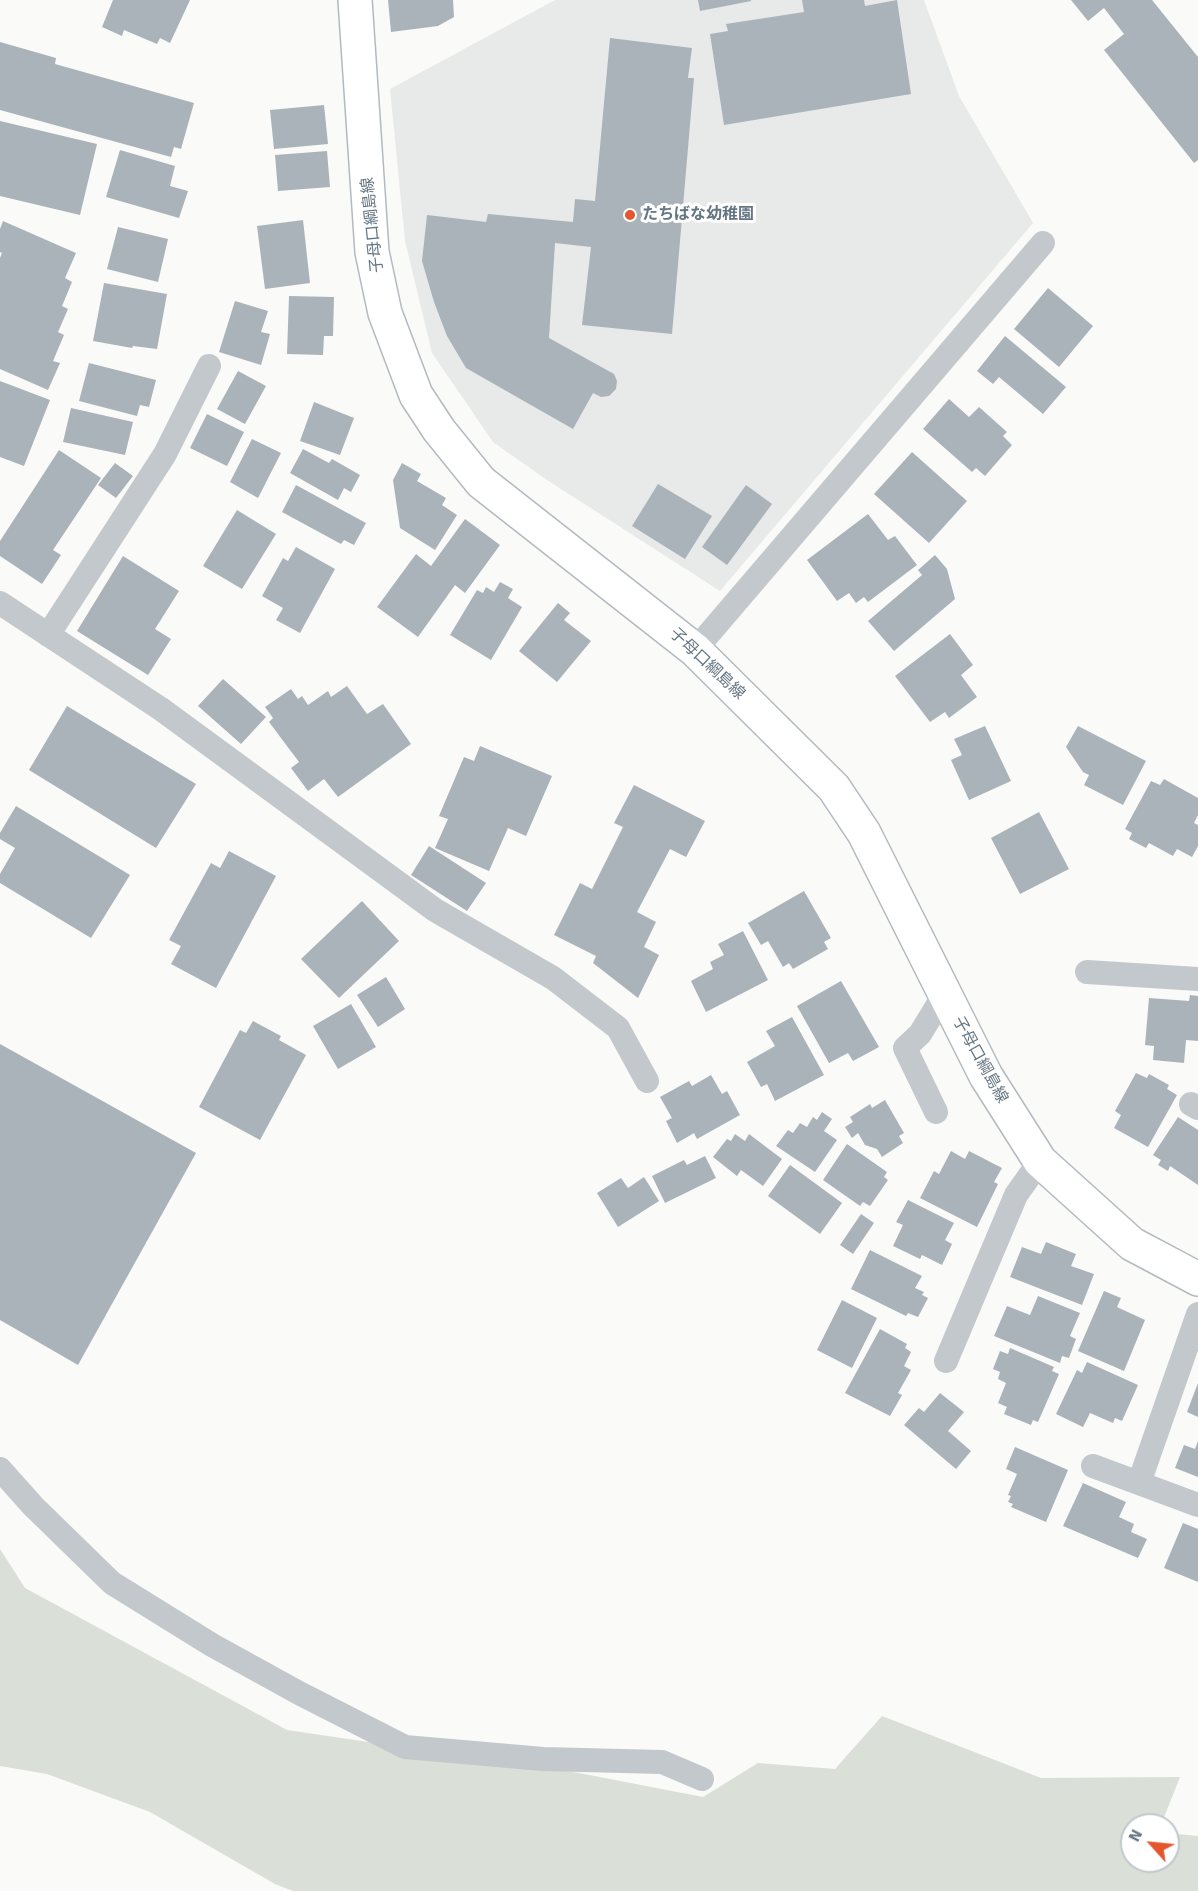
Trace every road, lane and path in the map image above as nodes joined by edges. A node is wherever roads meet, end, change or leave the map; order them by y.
1 (354, 0) edge
2 (1043, 243) dead end
3 (209, 366) dead end
4 (0, 603) edge
5 (48, 635) junction
6 (696, 650) junction
7 (1087, 972) dead end
8 (1198, 979) edge
9 (945, 993) junction
10 (647, 1081) dead end
11 (936, 1112) dead end
12 (1040, 1161) junction
13 (1198, 1279) edge
14 (1198, 1314) edge
15 (946, 1361) dead end
16 (1093, 1466) dead end
17 (0, 1469) edge
18 (1138, 1483) junction
19 (1198, 1505) edge
20 (702, 1779) dead end

1 - 6 main road, 子母口綱島線
2 - 6 lane
3 - 5 lane
4 - 5 lane
5 - 10 lane
6 - 9 main road, 子母口綱島線
7 - 8 lane
9 - 11 lane
9 - 12 main road, 子母口綱島線
12 - 13 main road, 子母口綱島線
12 - 15 lane
14 - 18 lane
16 - 18 lane
17 - 20 lane
18 - 19 lane

